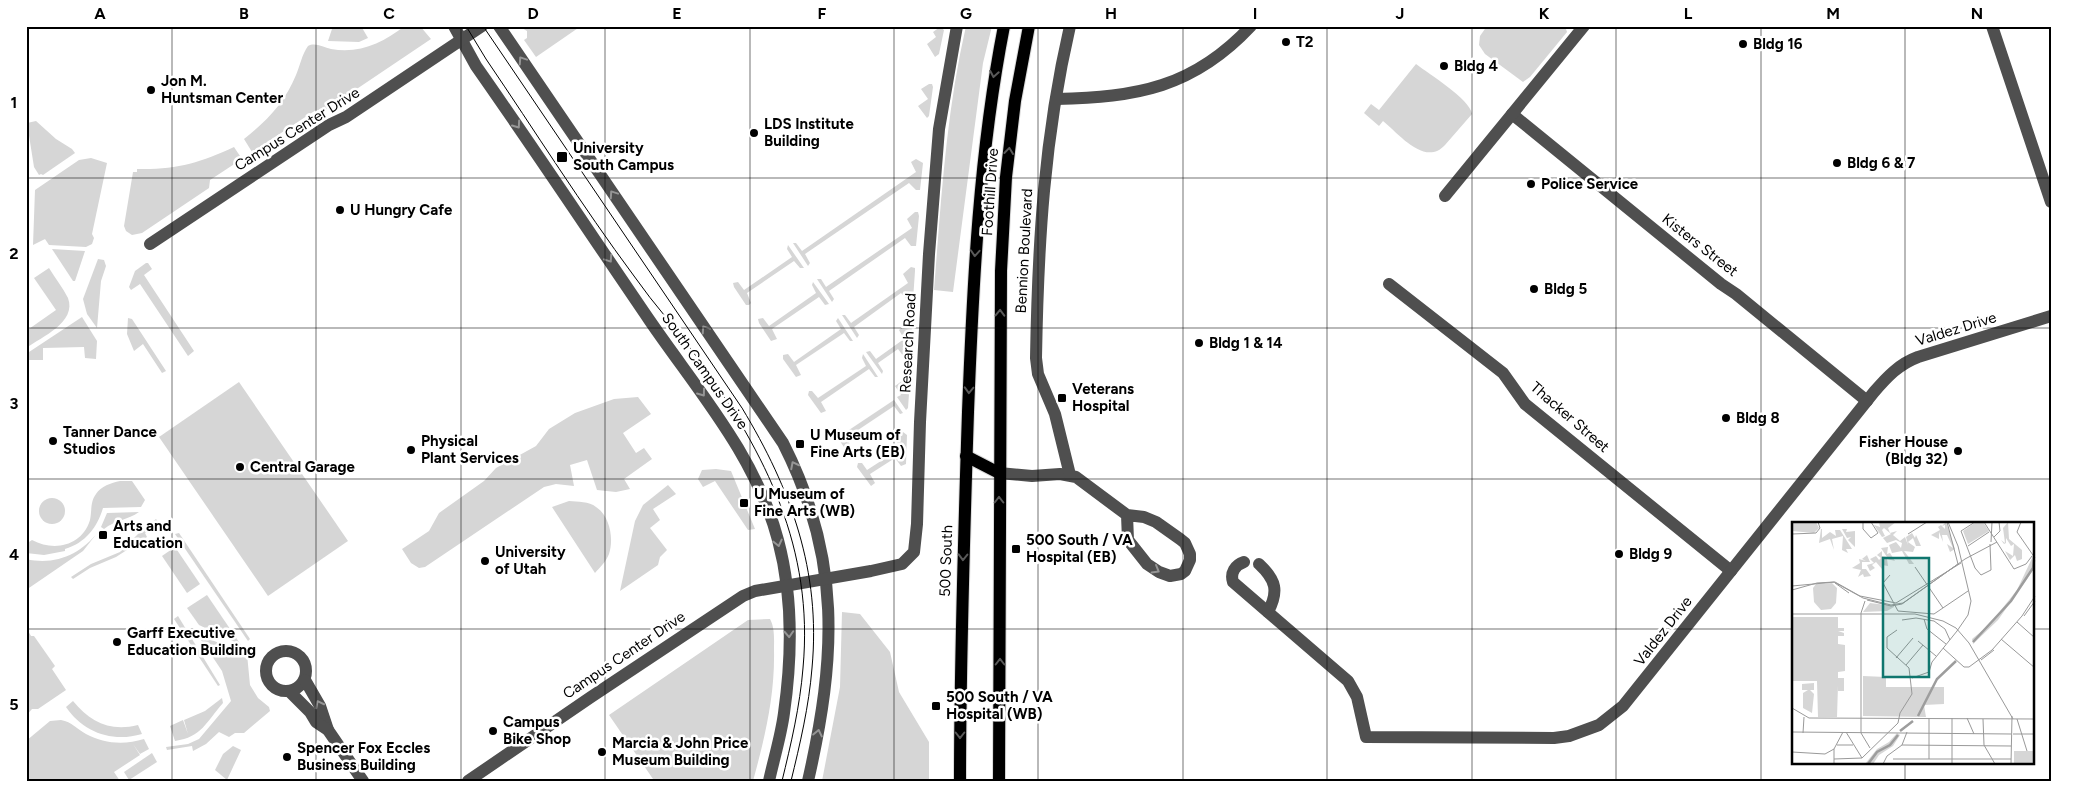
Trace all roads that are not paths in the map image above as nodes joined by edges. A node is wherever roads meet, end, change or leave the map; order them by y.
1 (454, 26) edge
2 (482, 26) edge
3 (499, 26) edge
4 (957, 26) edge
5 (1004, 26) edge
6 (1029, 26) edge
7 (1070, 26) edge
8 (1251, 26) edge
9 (1584, 26) edge
10 (1992, 26) edge
11 (462, 41) junction
12 (1056, 99) junction
13 (1512, 114) junction
14 (1445, 196) dead end
15 (2051, 202) edge
16 (150, 244) dead end
17 (1390, 284) dead end
18 (2050, 315) edge
19 (971, 342) joint
20 (1867, 401) junction
21 (966, 456) junction
22 (999, 474) junction
23 (1070, 475) junction
24 (1127, 516) junction
25 (1244, 562) dead end
26 (1260, 564) dead end
27 (1731, 571) junction
28 (826, 578) junction
29 (810, 581) joint
30 (787, 585) junction
31 (1268, 612) junction
32 (305, 680) junction
33 (289, 692) junction
34 (328, 730) junction
35 (363, 781) edge
36 (468, 781) edge
37 (769, 781) edge
38 (808, 781) edge
39 (960, 781) edge
40 (1000, 781) edge

1 - 11 street, South Campus Drive
2 - 11 street, Campus Center Drive
28 -> 3 street, South Campus Drive
4 - 28 street, Research Road
5 -> 19 main road, Foothill Drive
22 -> 6 main road, Foothill Drive
7 - 12 street, Bennion Boulevard
8 - 12 street
9 - 13 street
10 - 15 street
11 - 16 street, Campus Center Drive
11 -> 30 street, South Campus Drive
12 - 23 street, Bennion Boulevard
13 - 14 street
13 - 20 street, Kisters Street
17 - 27 street, Thacker Street
18 - 20 street, Valdez Drive
19 -> 21 main road, 500 South
20 - 27 street, Valdez Drive
21 - 22 main road
21 -> 39 main road, 500 South
22 - 23 street
40 -> 22 main road
23 - 24 street
24 -> 24 street
25 - 31 street, Valdez Drive
26 - 31 street
27 - 31 street, Valdez Drive
28 - 29 street, Research Road
38 -> 28 street, South Campus Drive
29 - 30 street, Campus Center Drive
30 - 36 street, Campus Center Drive
30 -> 37 street, South Campus Drive
32 - 33 street
32 - 33 street
34 -> 32 street
33 - 34 street
34 - 35 street

